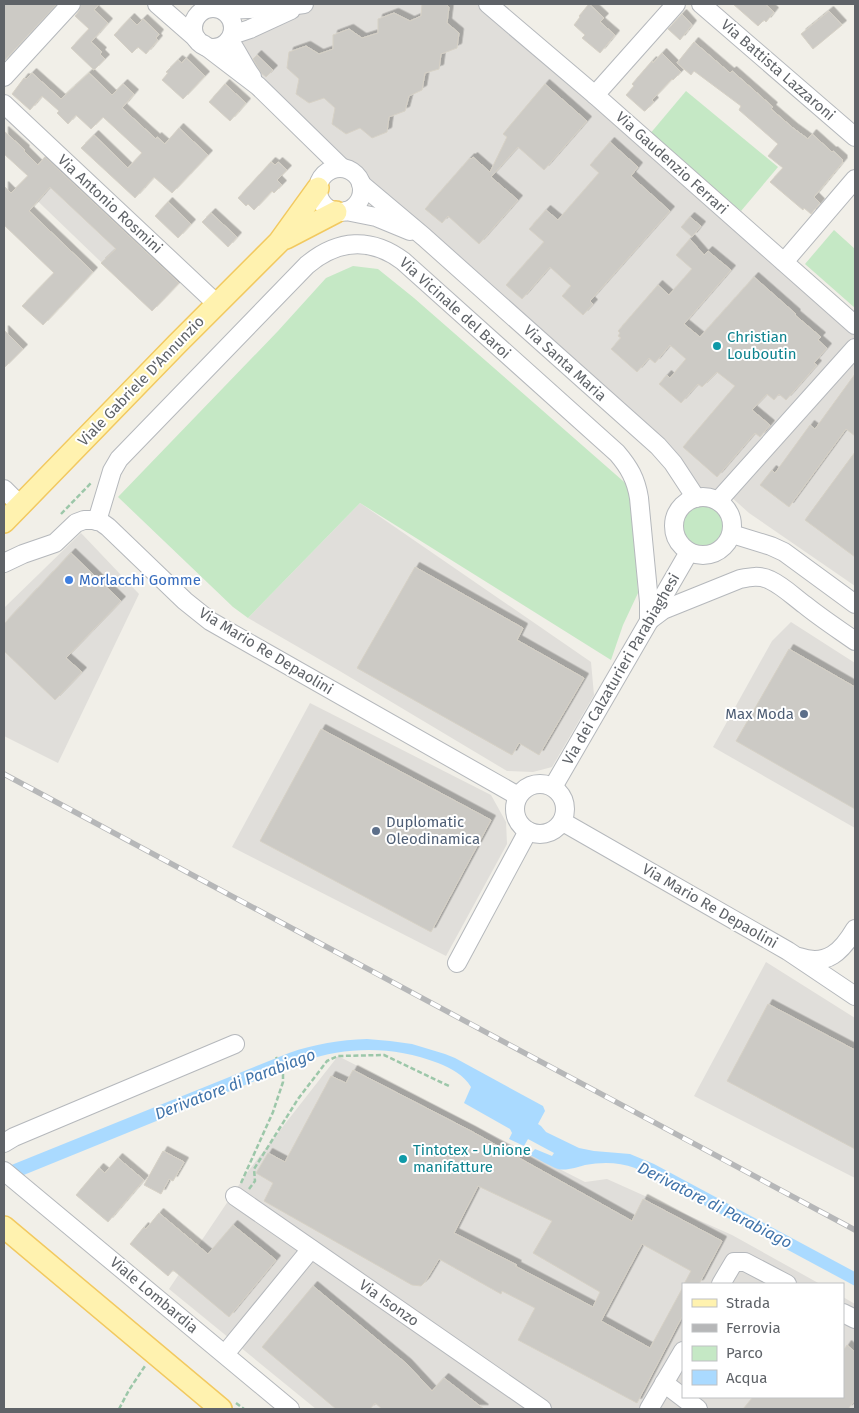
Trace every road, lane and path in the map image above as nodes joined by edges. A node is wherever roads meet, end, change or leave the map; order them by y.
1 (72, 4) edge
2 (157, 4) edge
3 (305, 4) edge
4 (488, 4) edge
5 (676, 4) edge
6 (701, 4) edge
7 (259, 6) edge
8 (207, 7) edge
9 (250, 30) junction
10 (230, 37) junction
11 (200, 42) junction
12 (4, 77) edge
13 (258, 86) junction
14 (595, 95) junction
15 (4, 104) edge
16 (307, 133) junction
17 (855, 136) edge
18 (342, 168) junction
19 (855, 179) edge
20 (321, 182) junction
21 (361, 184) junction
22 (341, 212) junction
23 (424, 237) junction
24 (280, 242) junction
25 (784, 262) junction
26 (217, 304) junction
27 (855, 325) edge
28 (855, 348) edge
29 (94, 480) dead end
30 (4, 489) edge
31 (696, 498) junction
32 (718, 501) junction
33 (20, 505) junction
34 (59, 516) dead end
35 (97, 521) junction
36 (4, 522) edge
37 (732, 534) junction
38 (689, 552) junction
39 (4, 563) edge
40 (855, 604) edge
41 (649, 621) junction
42 (855, 641) edge
43 (553, 787) junction
44 (518, 796) junction
45 (563, 822) junction
46 (528, 831) junction
47 (855, 929) edge
48 (788, 951) junction
49 (456, 963) dead end
50 (855, 996) edge
51 (235, 1044) dead end
52 (276, 1057) dead end
53 (451, 1087) dead end
54 (4, 1143) edge
55 (10, 1176) edge
56 (238, 1198) junction
57 (4, 1227) edge
58 (311, 1249) junction
59 (723, 1283) edge
60 (785, 1283) edge
61 (844, 1314) edge
62 (855, 1320) edge
63 (154, 1353) junction
64 (682, 1353) edge
65 (225, 1354) junction
66 (664, 1383) junction
67 (682, 1397) edge
68 (684, 1398) edge
69 (119, 1409) edge
70 (221, 1409) edge
71 (290, 1409) edge
72 (542, 1409) edge
73 (648, 1409) edge
74 (698, 1409) edge

1 - 12 street
2 - 11 street, Via Santa Maria
3 - 7 street
3 - 9 street
4 - 14 street, Via Gaudenzio Ferrari
5 - 14 street
6 - 17 street, Via Battista Lazzaroni
7 - 8 street
7 - 9 street
8 - 10 street, Via Santa Maria
8 - 11 street
9 - 10 street
10 - 11 street
10 - 13 street, Via Santa Maria
11 - 13 street, Via Santa Maria
13 - 16 street, Via Santa Maria
14 - 25 street, Via Gaudenzio Ferrari
15 - 26 street, Via Antonio Rosmini
16 - 18 street, Via Santa Maria
16 - 20 street, Via Santa Maria
18 - 20 street
18 - 21 street, Via Santa Maria
19 - 25 street
20 - 22 street, Via Santa Maria
20 - 24 main road, Viale Gabriele D'Annunzio
21 - 22 street
21 - 23 street, Via Santa Maria
22 - 23 street, Via Santa Maria
22 - 24 main road, Viale Gabriele D'Annunzio
23 - 31 street, Via Santa Maria
24 - 26 main road, Viale Gabriele D'Annunzio
25 - 27 street, Via Gaudenzio Ferrari
26 - 33 main road, Viale Gabriele D'Annunzio
28 - 32 street
29 - 34 path
30 - 33 street
31 - 32 street
31 - 38 street
32 - 37 street
33 - 36 main road, Viale Gabriele D'Annunzio
35 - 39 street
35 - 41 street, Via Vicinale del Baroi
35 - 44 street, Via Mario Re Depaolini
37 - 38 street
37 - 40 street
38 - 41 street, Via dei Calzaturieri Parabiaghesi
41 - 42 street
41 - 43 street, Via dei Calzaturieri Parabiaghesi
43 - 44 street
43 - 45 street
44 - 46 street
45 - 46 street
45 - 48 street, Via Mario Re Depaolini
46 - 49 street
47 - 48 street
48 - 50 street, Via Mario Re Depaolini
51 - 54 street
52 - 56 path
53 - 56 path
55 - 65 street, Viale Lombardia
56 - 58 street, Via Isonzo
57 - 63 main road
58 - 65 street
58 - 72 street, Via Isonzo
59 - 60 street
61 - 62 street
63 - 69 path
63 - 70 main road
64 - 66 street
65 - 71 street, Viale Lombardia
66 - 67 street
66 - 73 street
68 - 74 street

